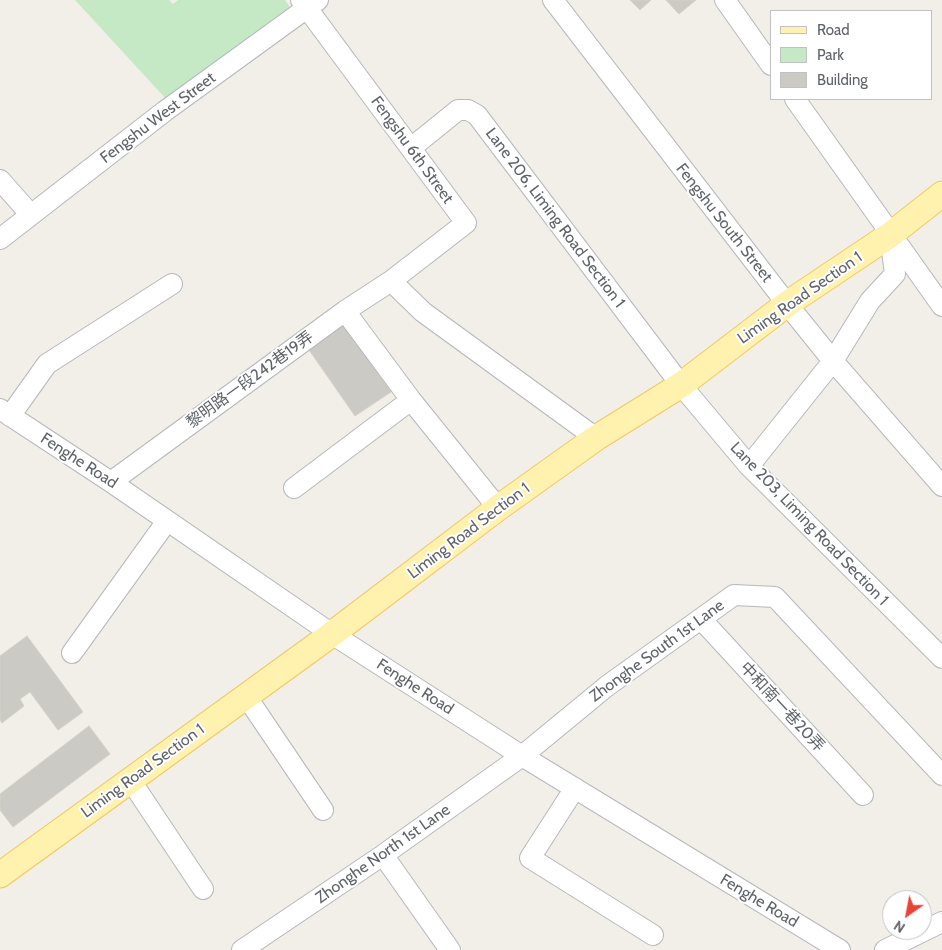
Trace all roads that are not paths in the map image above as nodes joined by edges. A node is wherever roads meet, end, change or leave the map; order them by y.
1 (553, 0) edge
2 (725, 0) edge
3 (309, 3) edge
4 (770, 64) edge
5 (796, 100) edge
6 (411, 148) junction
7 (0, 180) edge
8 (942, 194) edge
9 (31, 215) junction
10 (890, 234) junction
11 (0, 239) edge
12 (391, 281) junction
13 (172, 284) dead end
14 (787, 304) junction
15 (942, 306) edge
16 (345, 310) junction
17 (832, 361) junction
18 (681, 386) junction
19 (410, 400) junction
20 (5, 412) edge
21 (596, 438) junction
22 (749, 466) junction
23 (111, 482) junction
24 (942, 486) edge
25 (294, 488) dead end
26 (498, 508) junction
27 (167, 522) junction
28 (701, 619) junction
29 (332, 634) junction
30 (72, 653) dead end
31 (942, 658) edge
32 (246, 696) junction
33 (522, 756) junction
34 (942, 775) edge
35 (131, 781) junction
36 (574, 788) junction
37 (863, 795) dead end
38 (323, 810) dead end
39 (383, 855) junction
40 (0, 874) edge
41 (204, 889) dead end
42 (942, 922) edge
43 (653, 935) dead end
44 (242, 950) edge
45 (450, 950) edge
46 (840, 950) edge
47 (885, 950) edge

1 - 14 street, Fengshu South Street
2 - 4 street
3 - 6 street, Fengshu 6th Street
3 - 9 street, Fengshu West Street
5 - 10 street
6 - 12 street, Fengshu 6th Street
6 - 18 street, Lane 206, Liming Road Section 1
7 - 9 street
8 - 10 main road, Liming Road Section 1
9 - 11 street, Fengshu West Street
10 - 14 main road, Liming Road Section 1
10 - 15 street
10 - 17 street
12 - 16 street, 黎明路一段242巷19弄
12 - 21 street
13 - 20 street
14 - 17 street, Fengshu South Street
14 - 18 main road, Liming Road Section 1
16 - 19 street
16 - 23 street, 黎明路一段242巷19弄
17 - 22 street
17 - 24 street, Fengshu South Street
18 - 21 main road, Liming Road Section 1
18 - 22 street, Lane 203, Liming Road Section 1
19 - 25 street
19 - 26 street
20 - 23 street, Fenghe Road
21 - 26 main road, Liming Road Section 1
22 - 31 street, Lane 203, Liming Road Section 1
23 - 27 street, Fenghe Road
26 - 29 main road, Liming Road Section 1
27 - 29 street, Fenghe Road
27 - 30 street
28 - 33 street, Zhonghe South 1st Lane
28 - 34 street, Zhonghe South 1st Lane
28 - 37 street, 中和南一巷20弄
29 - 32 main road, Liming Road Section 1
29 - 33 street, Fenghe Road
32 - 35 main road, Liming Road Section 1
32 - 38 street
33 - 36 street, Fenghe Road
33 - 39 street, Zhonghe North 1st Lane
35 - 40 main road, Liming Road Section 1
35 - 41 street
36 - 43 street
36 - 46 street, Fenghe Road
39 - 44 street, Zhonghe North 1st Lane
39 - 45 street
42 - 47 street

